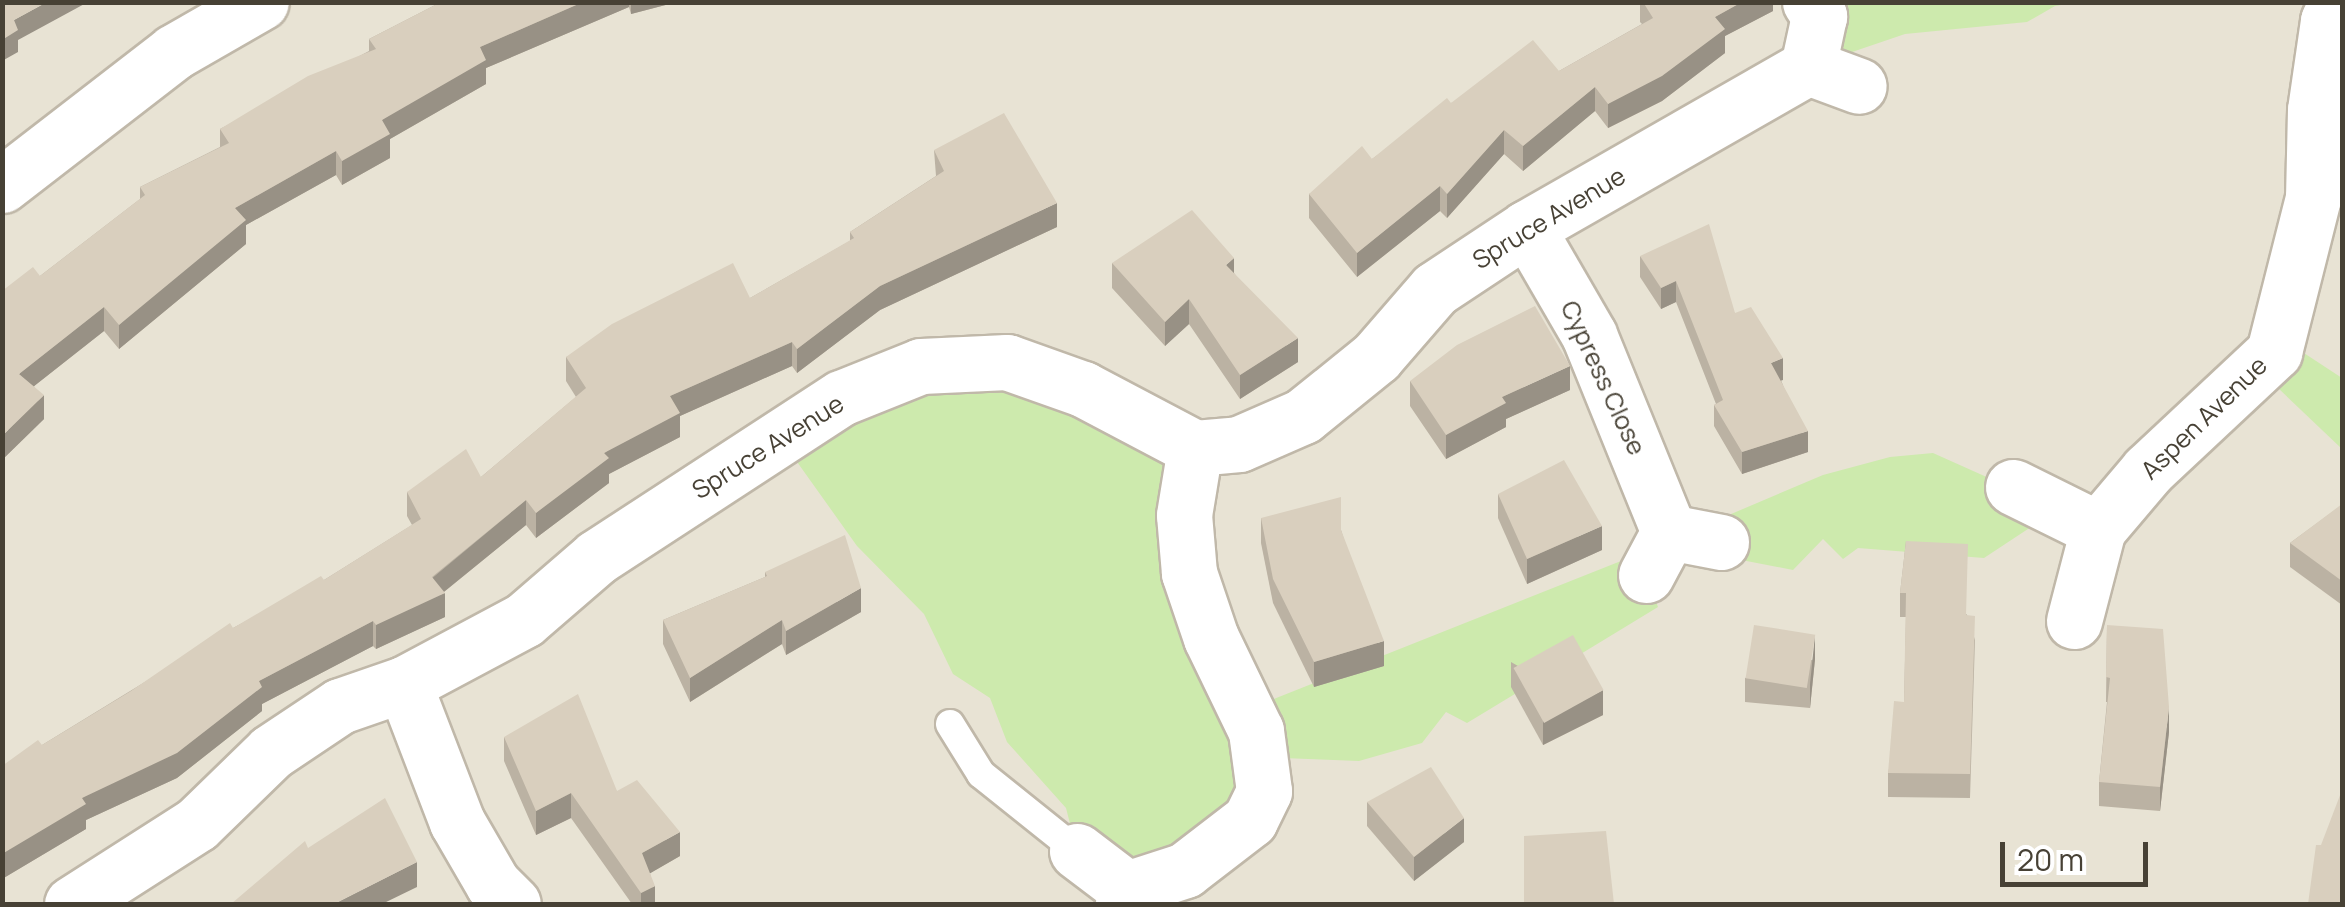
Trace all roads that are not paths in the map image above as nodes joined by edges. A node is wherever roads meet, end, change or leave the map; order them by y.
1 (262, 2) edge
2 (1810, 2) edge
3 (2336, 2) edge
4 (1808, 67) junction
5 (1858, 86) dead end
6 (2, 184) edge
7 (1527, 228) junction
8 (1195, 448) junction
9 (2013, 487) dead end
10 (2098, 529) junction
11 (1679, 550) dead end
12 (2074, 621) dead end
13 (404, 684) junction
14 (950, 724) dead end
15 (1076, 851) joint
16 (1125, 897) edge
17 (72, 904) edge
18 (513, 904) edge

1 - 6 street
2 - 4 street
3 - 10 street, Aspen Avenue
4 - 5 street
4 - 7 street, Spruce Avenue
7 - 8 street, Spruce Avenue
7 - 11 street, Cypress Close
8 - 13 street, Spruce Avenue
8 - 16 street
9 - 10 street
10 - 12 street, Aspen Avenue
13 - 17 street, Spruce Avenue
13 - 18 street
14 - 15 lane
15 - 16 street

